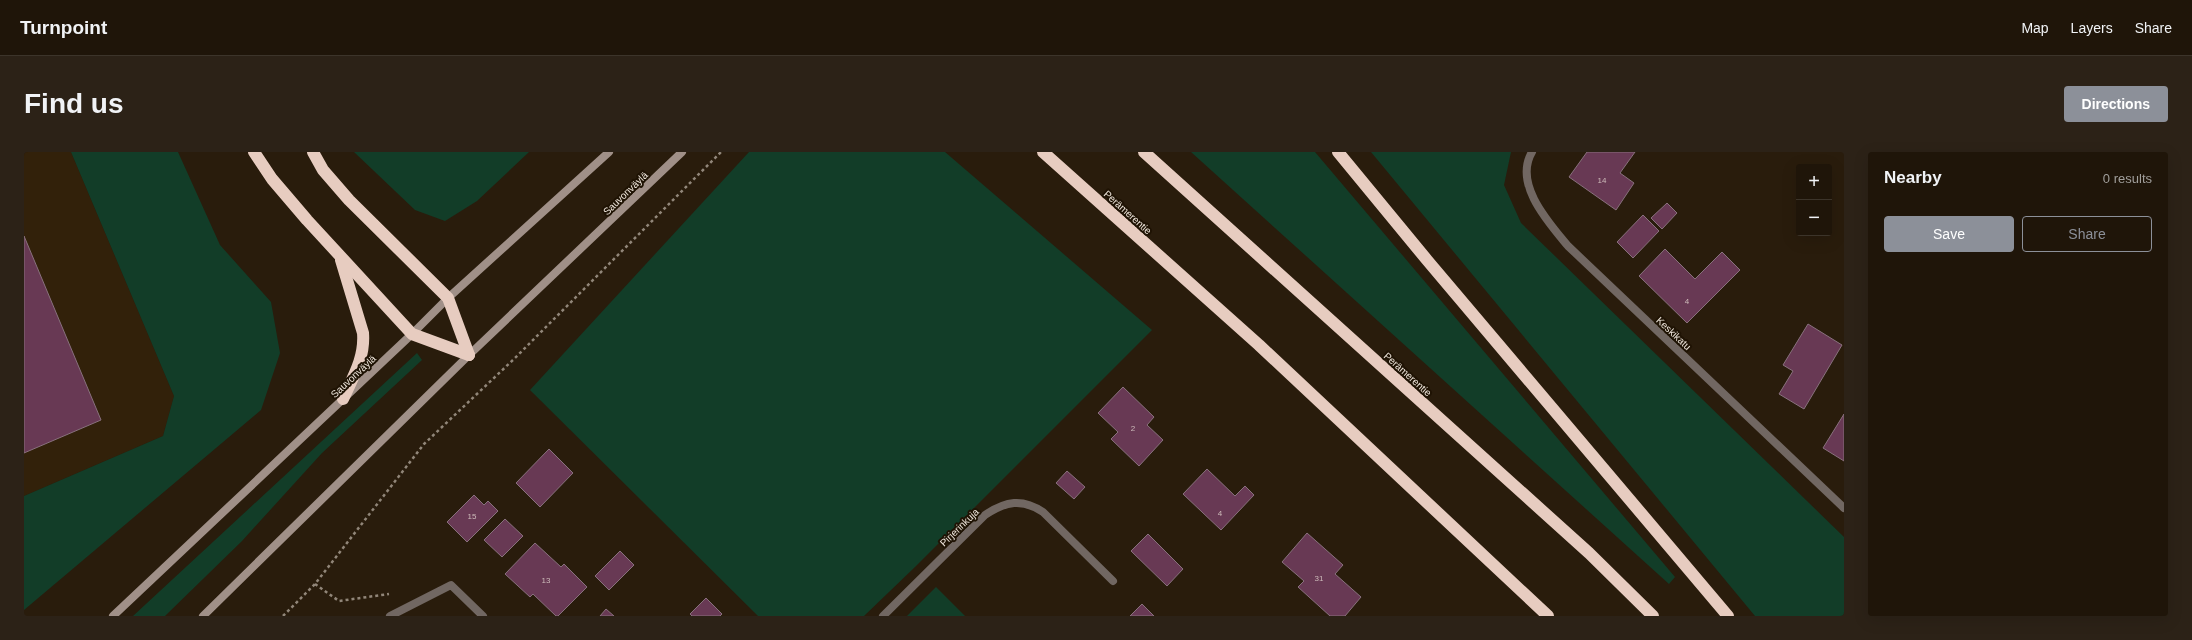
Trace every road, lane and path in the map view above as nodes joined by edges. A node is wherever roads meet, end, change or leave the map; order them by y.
1 (254, 152) edge
2 (313, 152) edge
3 (610, 152) edge
4 (682, 152) edge
5 (721, 152) edge
6 (1043, 152) edge
7 (1144, 152) edge
8 (1338, 152) edge
9 (1532, 152) edge
10 (340, 257) junction
11 (448, 298) junction
12 (412, 334) junction
13 (469, 355) junction
14 (343, 400) junction
15 (1844, 508) edge
16 (1113, 581) dead end
17 (315, 584) junction
18 (397, 593) dead end
19 (113, 616) edge
20 (203, 616) edge
21 (283, 616) edge
22 (390, 616) edge
23 (483, 616) edge
24 (883, 616) edge
25 (1548, 616) edge
26 (1653, 616) edge
27 (1728, 616) edge

1 - 10 highway
2 - 11 highway
3 - 11 main road, Sauvonväylä
4 - 13 main road, Sauvonväylä
5 - 17 path
6 - 25 highway, Perämerentie
7 - 26 highway, Perämerentie
8 - 27 highway
9 - 15 street, Keskikatu
10 - 12 highway
10 - 14 highway
11 - 12 main road, Sauvonväylä
11 - 13 highway
12 - 13 highway
12 - 14 main road, Sauvonväylä
13 - 20 main road, Sauvonväylä
14 - 19 main road, Sauvonväylä
16 - 24 street, Pirjerinkuja
17 - 18 path
17 - 21 path
22 - 23 street

